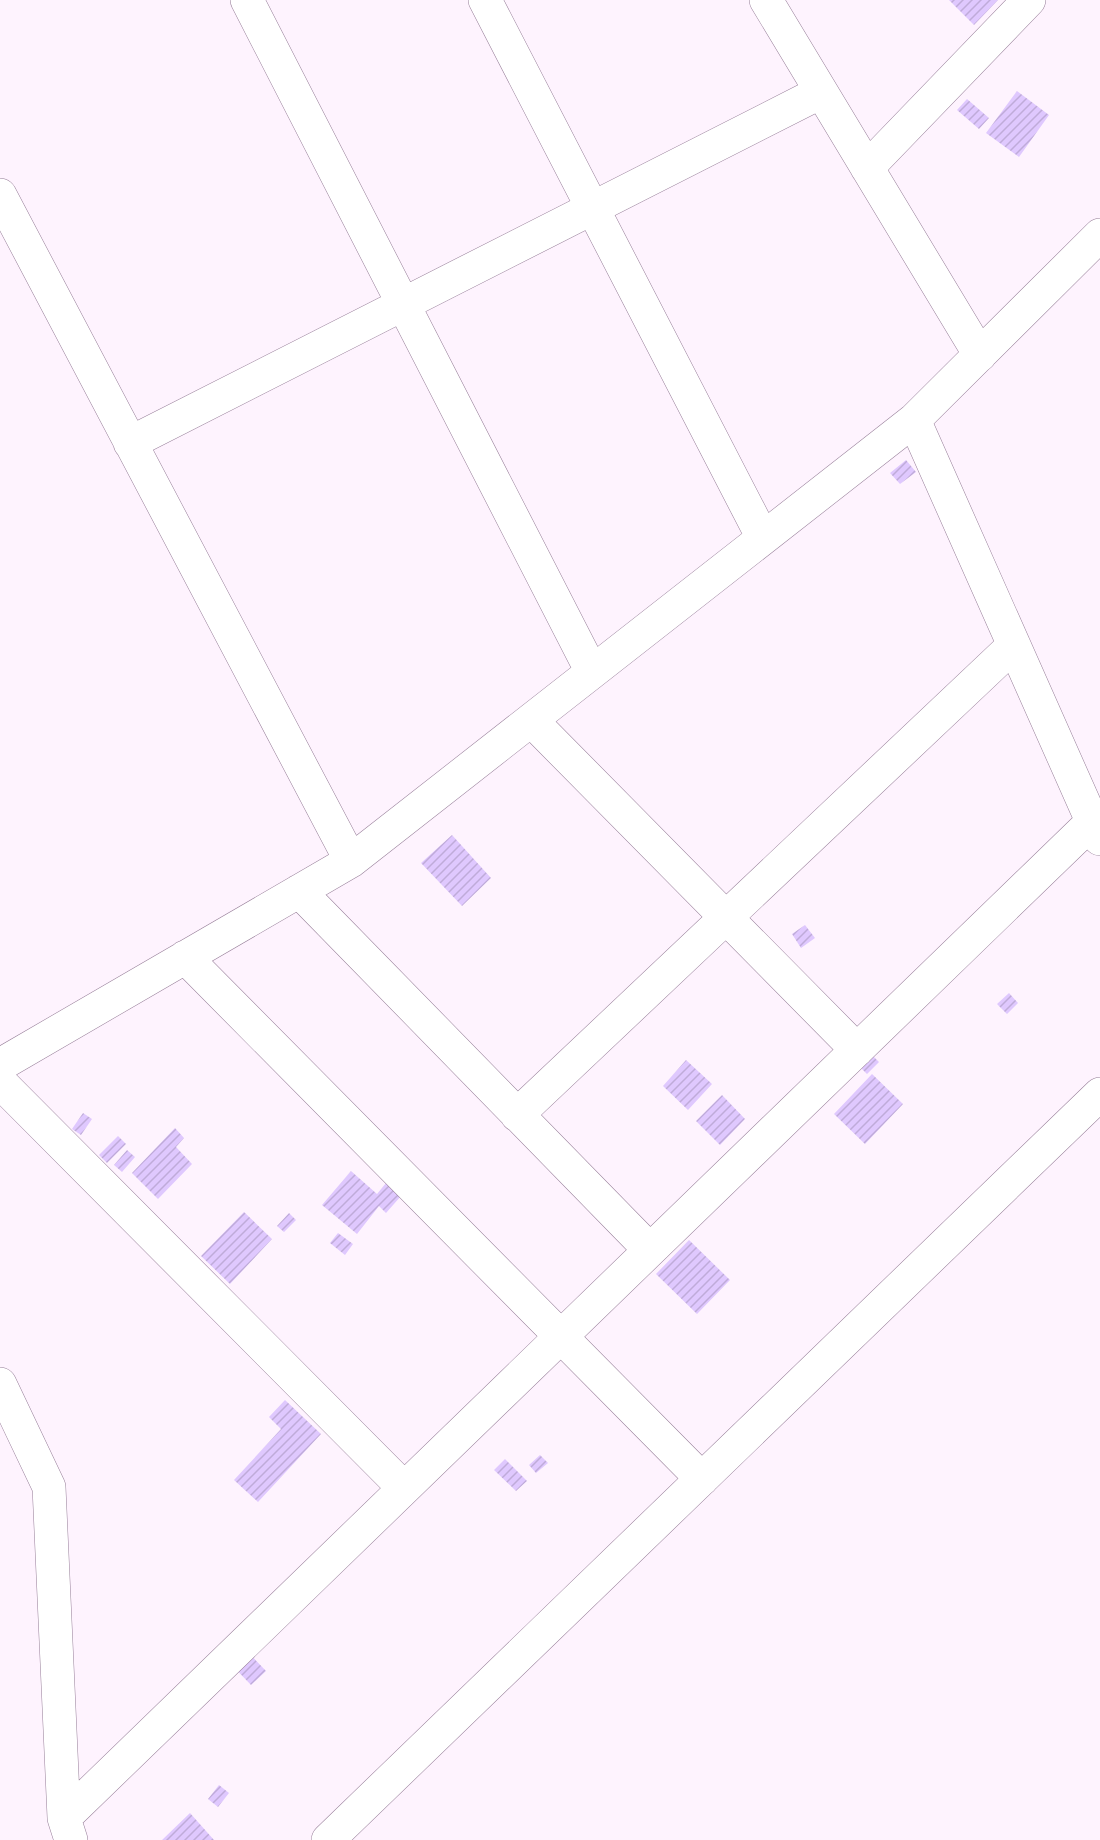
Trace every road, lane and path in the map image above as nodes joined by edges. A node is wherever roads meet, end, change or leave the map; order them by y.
1 (247, 0) edge
2 (485, 0) edge
3 (766, 0) edge
4 (1029, 0) edge
5 (821, 92) junction
6 (867, 168) junction
7 (0, 195) edge
8 (593, 208) junction
9 (1100, 235) edge
10 (404, 304) junction
11 (980, 355) junction
12 (914, 420) junction
13 (130, 442) junction
14 (763, 538) junction
15 (1014, 645) junction
16 (592, 672) junction
17 (531, 720) junction
18 (1096, 830) edge
19 (351, 861) junction
20 (299, 891) junction
21 (726, 917) junction
22 (185, 957) junction
23 (857, 1050) junction
24 (0, 1065) edge
25 (0, 1082) edge
26 (1100, 1094) edge
27 (517, 1115) junction
28 (650, 1250) junction
29 (560, 1337) junction
30 (0, 1384) edge
31 (702, 1479) junction
32 (404, 1488) junction
33 (68, 1829) edge
34 (328, 1840) edge

1 - 10 street
2 - 8 street
3 - 5 street
4 - 6 street
5 - 6 street
5 - 8 street
6 - 11 street
7 - 13 street
8 - 10 street
8 - 14 street
9 - 11 street
10 - 13 street
10 - 16 street
11 - 12 street
12 - 14 street
12 - 15 street
13 - 19 street
14 - 16 street
15 - 18 street
15 - 21 street
16 - 17 street
17 - 19 street
17 - 21 street
18 - 23 street
19 - 20 street
20 - 22 street
20 - 27 street
21 - 23 street
21 - 27 street
22 - 24 street
22 - 29 street
23 - 28 street
25 - 32 street
26 - 31 street
27 - 28 street
28 - 29 street
29 - 31 street
29 - 32 street
30 - 33 street
31 - 34 street
32 - 33 street

